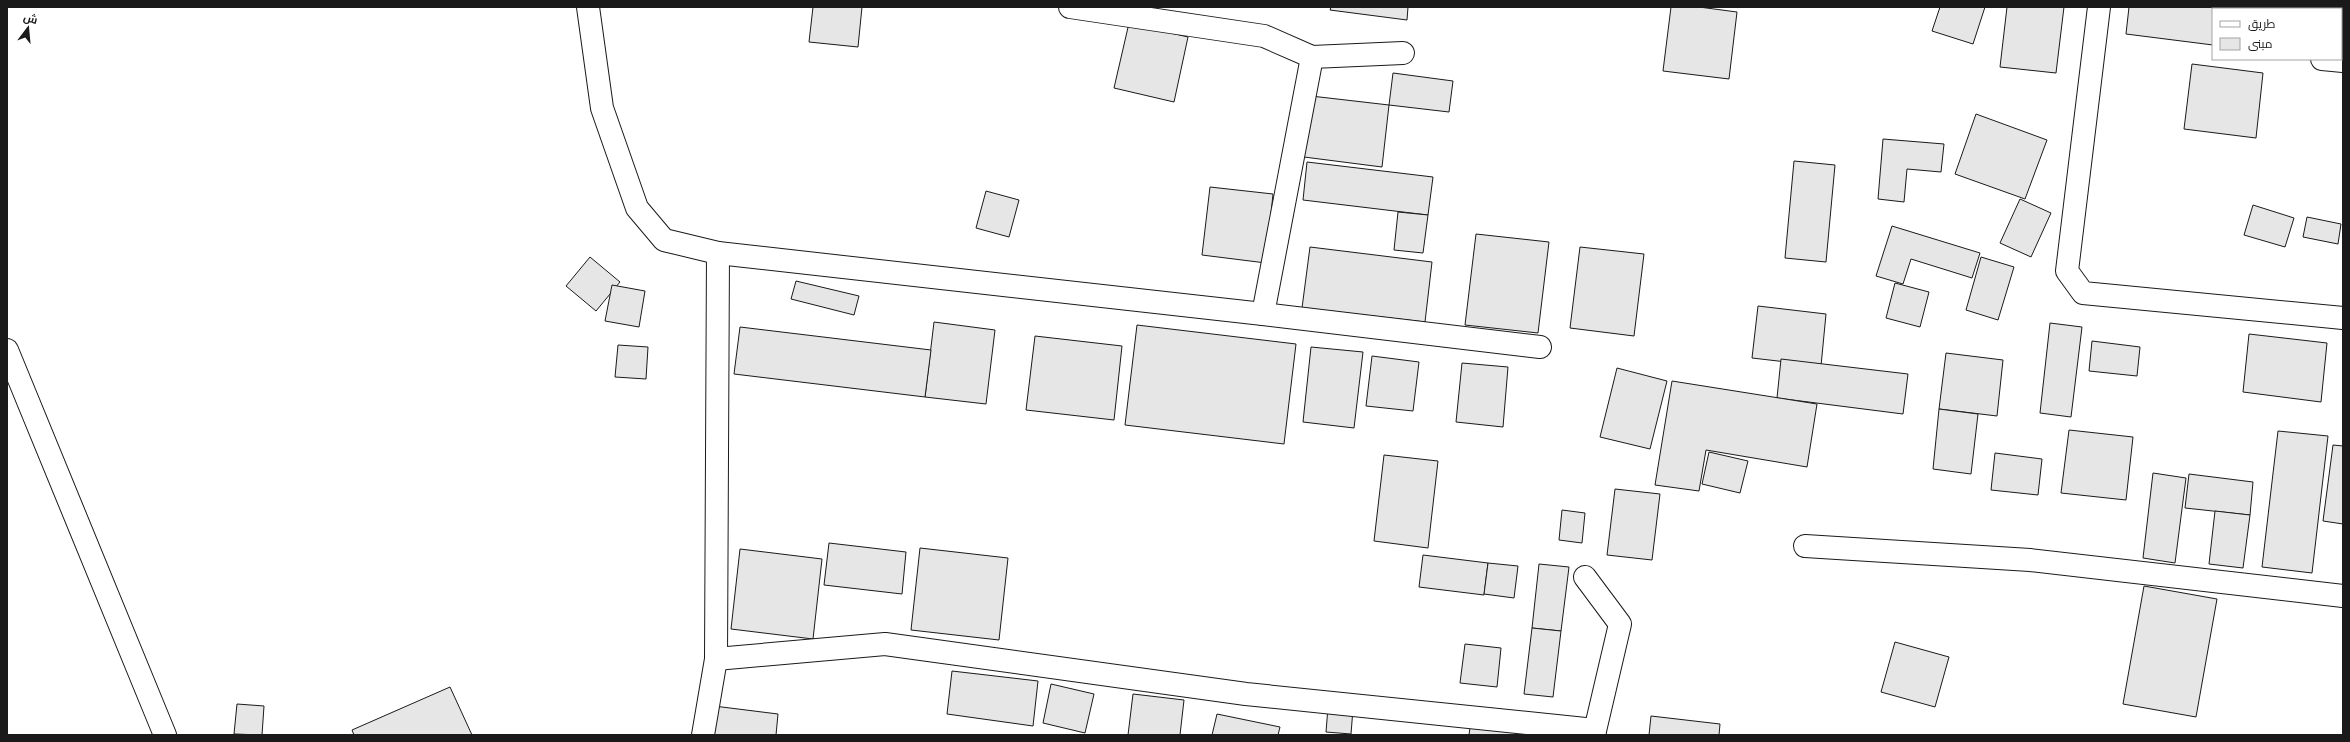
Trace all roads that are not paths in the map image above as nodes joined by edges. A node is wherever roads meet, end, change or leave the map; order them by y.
1 (588, 7) edge
2 (1070, 7) edge
3 (2099, 7) edge
4 (1403, 53) dead end
5 (1312, 58) junction
6 (2332, 60) edge
7 (2343, 61) edge
8 (718, 253) junction
9 (1263, 314) junction
10 (2343, 318) edge
11 (1540, 348) dead end
12 (7, 350) edge
13 (1805, 546) dead end
14 (1585, 577) dead end
15 (2343, 596) edge
16 (716, 659) junction
17 (1595, 732) edge
18 (165, 735) edge
19 (703, 735) edge

1 - 8 street
2 - 5 street
3 - 10 street
4 - 5 street
5 - 9 street
6 - 7 street
8 - 9 street
8 - 16 street
9 - 11 street
12 - 18 street
13 - 15 street
14 - 17 street
16 - 17 street
16 - 19 street

